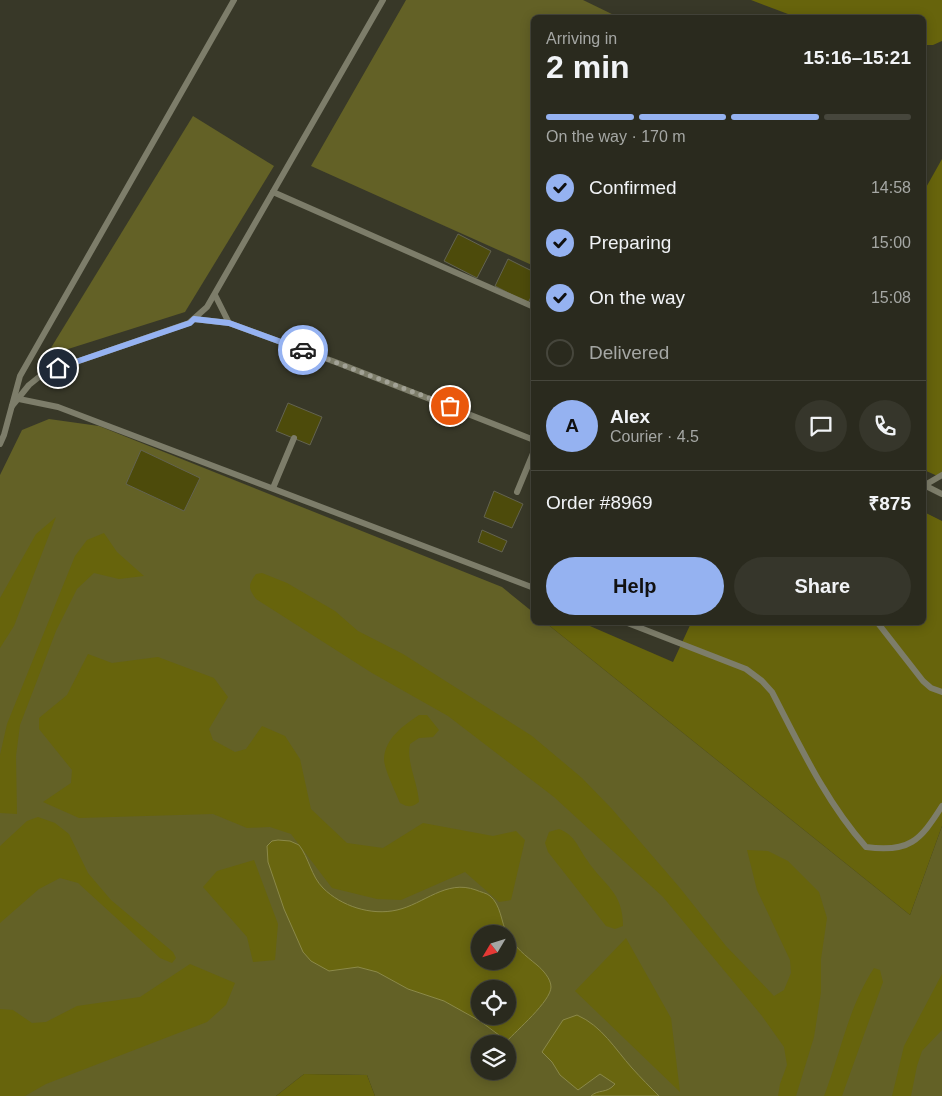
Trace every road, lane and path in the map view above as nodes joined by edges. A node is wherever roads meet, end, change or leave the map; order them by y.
1 (234, 0) edge
2 (383, 0) edge
3 (273, 192) junction
4 (215, 295) junction
5 (531, 306) edge
6 (194, 319) junction
7 (229, 323) junction
8 (18, 399) junction
9 (12, 406) junction
10 (294, 438) dead end
11 (531, 439) edge
12 (0, 444) edge
13 (531, 458) edge
14 (942, 475) edge
15 (926, 484) edge
16 (926, 486) edge
17 (273, 488) junction
18 (517, 492) dead end
19 (942, 494) edge
20 (531, 587) edge
21 (632, 625) edge
22 (879, 625) edge
23 (942, 692) edge
24 (942, 806) edge

1 - 9 lane
2 - 3 lane
3 - 4 lane
3 - 5 lane
4 - 6 lane
4 - 7 lane
6 - 7 lane
6 - 8 lane
7 - 11 lane
8 - 9 lane
8 - 17 lane
9 - 12 lane
10 - 17 lane
13 - 18 lane
14 - 15 lane
16 - 19 lane
17 - 20 lane
21 - 24 lane
22 - 23 lane

